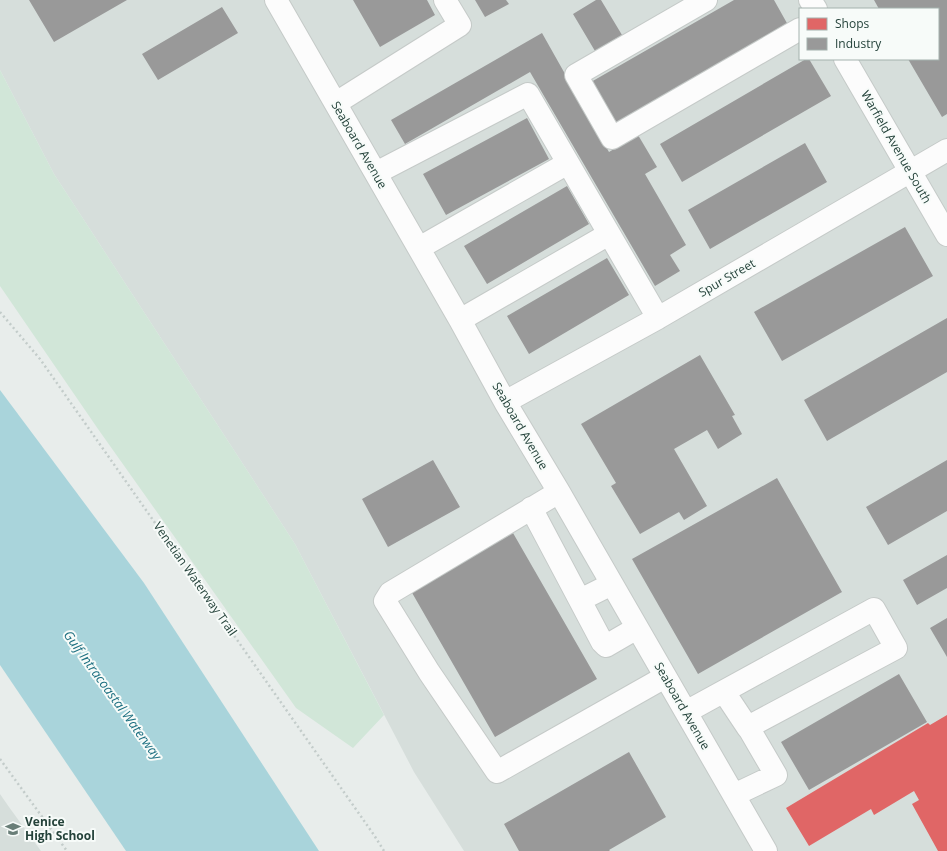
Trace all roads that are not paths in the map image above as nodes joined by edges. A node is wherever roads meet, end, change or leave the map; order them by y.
1 (276, 0) edge
2 (445, 0) edge
3 (706, 0) edge
4 (799, 30) edge
5 (846, 60) edge
6 (336, 103) junction
7 (947, 150) edge
8 (568, 163) junction
9 (910, 171) junction
10 (376, 173) junction
11 (609, 234) junction
12 (947, 235) edge
13 (419, 248) junction
14 (658, 318) junction
15 (460, 320) junction
16 (505, 402) junction
17 (559, 492) junction
18 (531, 508) junction
19 (612, 584) junction
20 (580, 600) junction
21 (637, 628) junction
22 (665, 677) junction
23 (724, 692) junction
24 (686, 712) junction
25 (748, 728) junction
26 (734, 795) junction
27 (766, 851) edge

1 - 6 street, Seaboard Avenue
2 - 6 street
3 - 4 street
5 - 9 street, Warfield Avenue South
6 - 10 street, Seaboard Avenue
7 - 9 street, Spur Street
8 - 10 street
8 - 11 street
8 - 13 street
9 - 12 street, Warfield Avenue South
9 - 14 street, Spur Street
10 - 13 street, Seaboard Avenue
11 - 14 street
11 - 15 street
13 - 15 street, Seaboard Avenue
14 - 16 street, Spur Street
15 - 16 street, Seaboard Avenue
16 - 17 street, Seaboard Avenue
17 - 18 street
17 - 19 street, Seaboard Avenue
18 - 20 street
18 - 22 street
19 - 20 street
19 - 21 street, Seaboard Avenue
20 - 21 street
21 - 22 street, Seaboard Avenue
22 - 24 street, Seaboard Avenue
23 - 24 street
23 - 25 street
23 - 25 street
24 - 26 street, Seaboard Avenue
25 - 26 street
26 - 27 street, Seaboard Avenue

